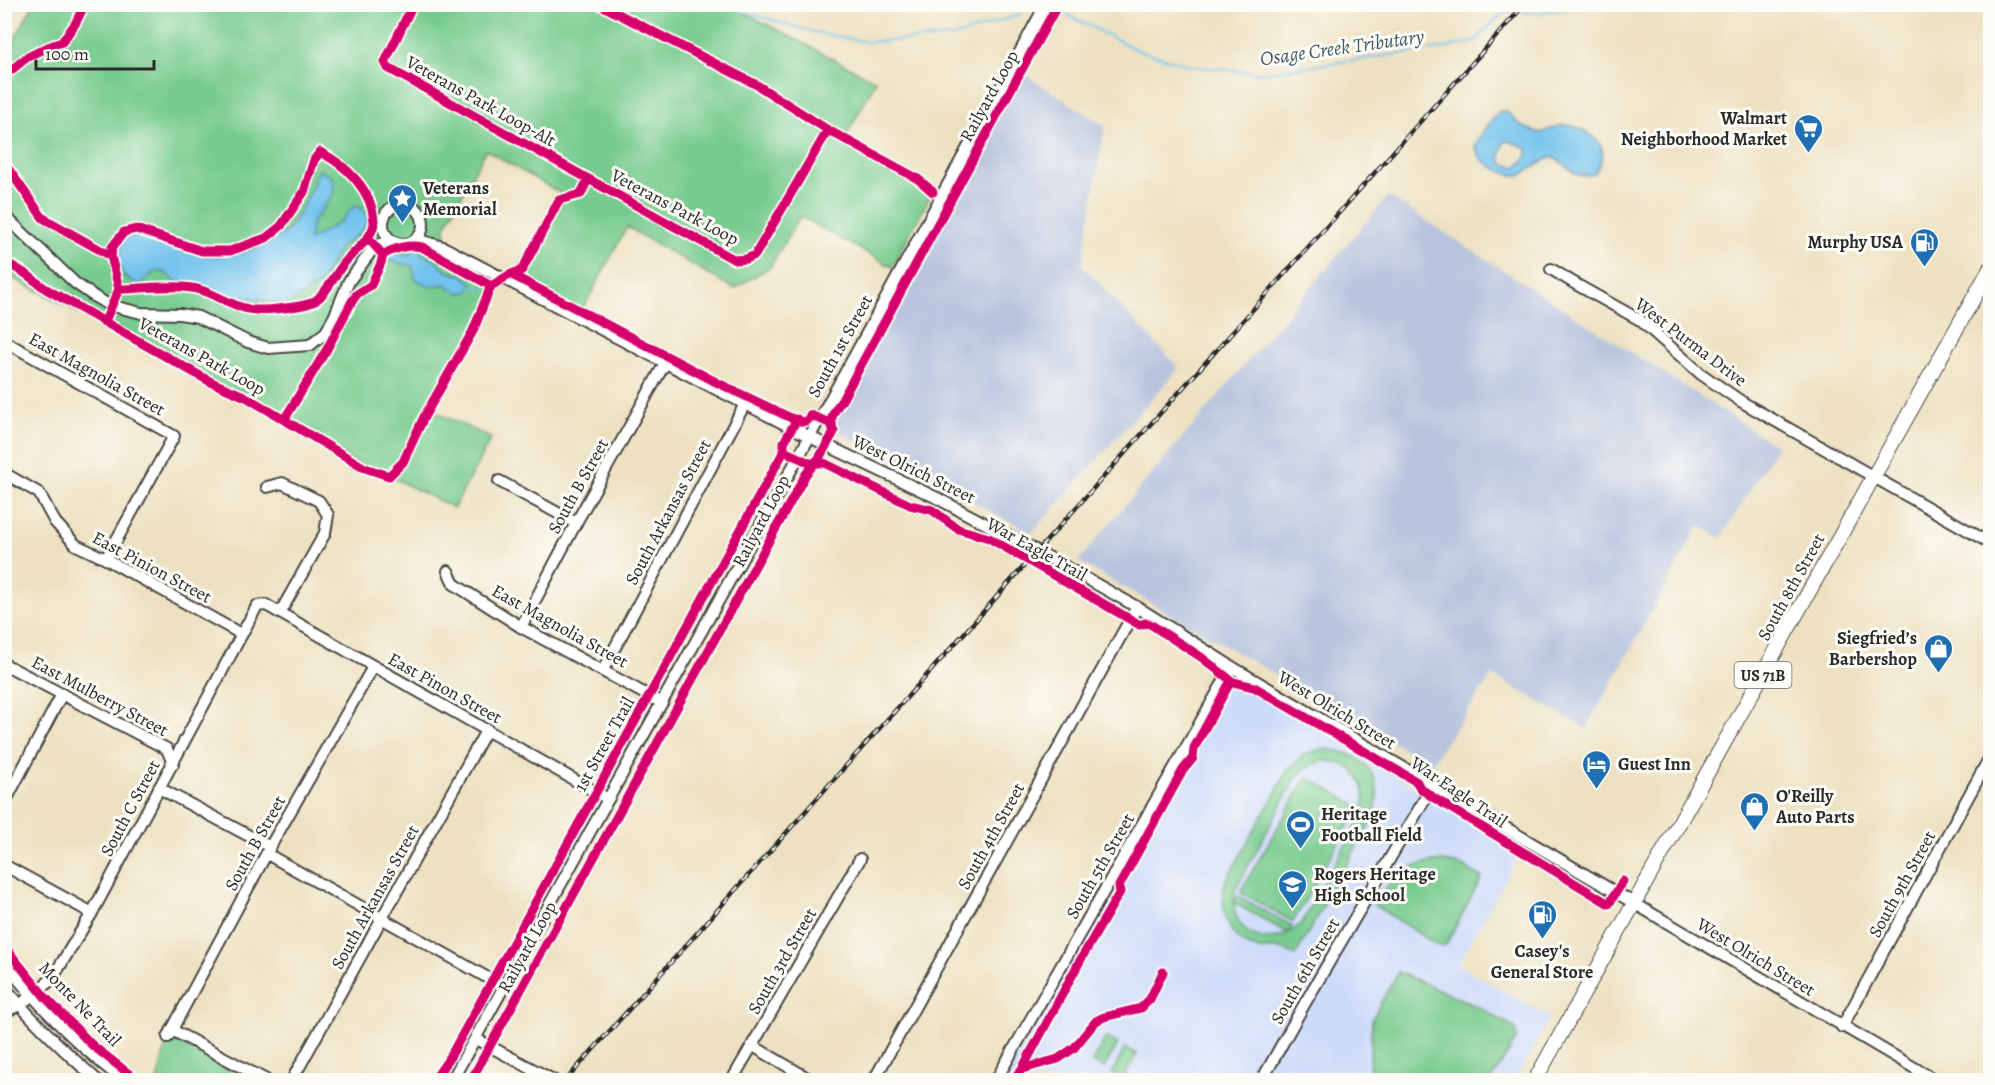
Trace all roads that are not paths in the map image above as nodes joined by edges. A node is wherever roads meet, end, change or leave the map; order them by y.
1 (1046, 4) edge
2 (4, 215) edge
3 (423, 223) junction
4 (384, 229) junction
5 (416, 239) junction
6 (396, 243) junction
7 (377, 244) junction
8 (443, 247) junction
9 (1551, 269) dead end
10 (1990, 269) edge
11 (4, 341) edge
12 (665, 363) junction
13 (746, 402) junction
14 (809, 435) junction
15 (4, 473) edge
16 (1873, 478) junction
17 (499, 481) dead end
18 (267, 487) dead end
19 (576, 523) junction
20 (1990, 543) edge
21 (106, 559) junction
22 (448, 571) dead end
23 (266, 605) joint
24 (1137, 607) junction
25 (280, 613) junction
26 (521, 627) junction
27 (241, 634) junction
28 (4, 664) edge
29 (373, 667) junction
30 (1232, 668) junction
31 (603, 670) junction
32 (62, 694) junction
33 (662, 703) junction
34 (487, 729) junction
35 (1990, 757) edge
36 (172, 764) junction
37 (1433, 786) junction
38 (159, 788) junction
39 (608, 799) junction
40 (4, 804) edge
41 (269, 850) junction
42 (860, 859) dead end
43 (4, 864) edge
44 (1635, 905) junction
45 (92, 913) junction
46 (382, 918) junction
47 (4, 962) edge
48 (4, 986) edge
49 (504, 987) junction
50 (32, 996) junction
51 (20, 1005) junction
52 (4, 1012) edge
53 (1842, 1027) junction
54 (476, 1039) junction
55 (753, 1046) junction
56 (97, 1080) edge
57 (123, 1080) edge
58 (266, 1080) edge
59 (292, 1080) edge
60 (452, 1080) edge
61 (553, 1080) edge
62 (732, 1080) edge
63 (811, 1080) edge
64 (874, 1080) edge
65 (996, 1080) edge
66 (1262, 1080) edge
67 (1536, 1080) edge
68 (1935, 1080) edge

1 - 14 street, South 1st Street
2 - 7 street
3 - 4 street
3 - 5 street
3 - 8 street
4 - 6 street
4 - 7 street
5 - 6 street
5 - 8 street
6 - 7 street
8 - 12 street, West Olrich Street
9 - 16 street, West Purma Drive
10 - 16 main road, South 8th Street / US 71B
11 - 21 street, East Magnolia Street
12 - 13 street, West Olrich Street
12 - 19 street, South B Street
13 - 14 street, West Olrich Street
13 - 31 street, South Arkansas Street
14 - 24 street, West Olrich Street
14 - 33 street, South 1st Street
15 - 21 street, East Pinion Street
16 - 20 street, West Purma Drive
16 - 44 main road, South 8th Street / US 71B
17 - 19 street
18 - 25 street
19 - 26 street, South B Street
21 - 27 street, East Pinion Street
22 - 26 street, East Magnolia Street
23 - 25 street, East Pinon Street
23 - 27 street, South C Street
24 - 30 street, West Olrich Street
24 - 64 street, South 4th Street
25 - 29 street, East Pinon Street
26 - 31 street, East Magnolia Street
27 - 36 street, South C Street
28 - 32 street, East Mulberry Street
29 - 34 street, East Pinon Street
29 - 41 street, South B Street
30 - 37 street, West Olrich Street
30 - 65 street, South 5th Street
31 - 33 street, East Magnolia Street
32 - 36 street, East Mulberry Street
32 - 40 street
33 - 39 street, South 1st Street
34 - 39 street, East Pinon Street
34 - 46 street, South Arkansas Street
35 - 53 street, South 9th Street
36 - 38 street, South C Street
37 - 44 street, West Olrich Street
37 - 66 street, South 6th Street
38 - 41 street
38 - 45 street, South C Street
39 - 49 street, South 1st Street
41 - 46 street
41 - 58 street, South B Street
42 - 55 street, South 3rd Street
43 - 45 street
44 - 53 street, West Olrich Street
44 - 67 main road, South 8th Street / US 71B
45 - 50 street, South C Street
46 - 49 street
46 - 59 street, South Arkansas Street
47 - 50 street
48 - 51 street
49 - 54 street, South 1st Street
50 - 51 street, South C Street
50 - 57 street
51 - 52 street, South C Street
51 - 56 street
53 - 68 street, West Olrich Street
54 - 60 street, South 1st Street
54 - 61 street
55 - 62 street, South 3rd Street
55 - 63 street

